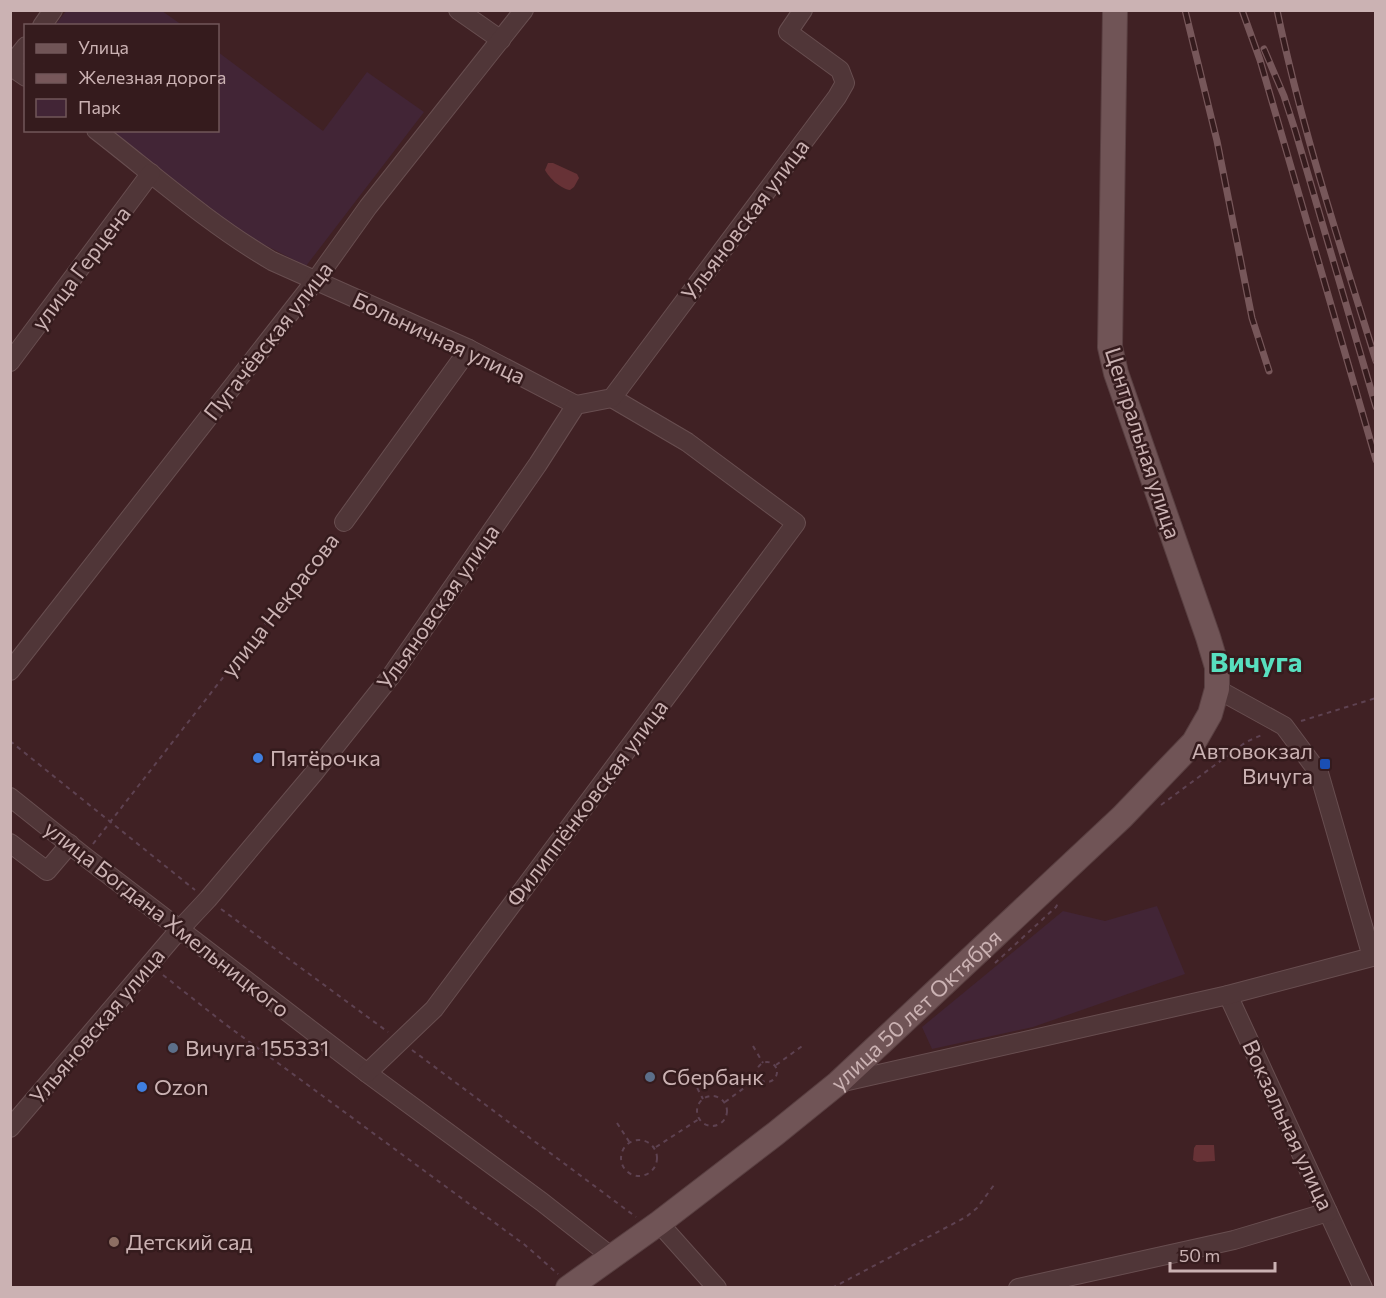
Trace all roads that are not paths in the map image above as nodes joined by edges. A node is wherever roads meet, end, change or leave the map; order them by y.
1 (53, 10) edge
2 (458, 10) edge
3 (524, 10) edge
4 (803, 10) edge
5 (1114, 10) edge
6 (43, 24) edge
7 (501, 40) junction
8 (24, 48) edge
9 (10, 66) edge
10 (24, 76) edge
11 (99, 132) edge
12 (151, 173) junction
13 (315, 281) junction
14 (469, 349) junction
15 (10, 362) edge
16 (612, 398) junction
17 (576, 405) junction
18 (344, 522) road end
19 (10, 671) edge
20 (1216, 689) junction
21 (10, 797) edge
22 (10, 843) edge
23 (77, 850) junction
24 (179, 930) junction
25 (1228, 995) junction
26 (367, 1073) junction
27 (838, 1083) junction
28 (10, 1128) edge
29 (1328, 1212) junction
30 (655, 1226) junction
31 (612, 1257) junction
32 (568, 1287) edge
33 (717, 1287) edge
34 (1018, 1287) edge
35 (1363, 1287) edge

1 - 6 street
2 - 7 street
3 - 7 street, Пугачёвская улица
4 - 16 street, Ульяновская улица
5 - 20 main road, Центральная улица
7 - 13 street, Пугачёвская улица
8 - 9 street
9 - 10 street
11 - 12 street, Больничная улица
12 - 13 street, Больничная улица
12 - 15 street, улица Герцена
13 - 14 street, Больничная улица
13 - 19 street, Пугачёвская улица
14 - 17 street, Больничная улица
14 - 18 street, улица Некрасова
16 - 17 street
16 - 26 street, Филиппёнковская улица
17 - 24 street, Ульяновская улица
20 - 25 street
20 - 27 main road, улица 50 лет Октября
21 - 23 street, улица Богдана Хмельницкого
22 - 23 street
23 - 24 street, улица Богдана Хмельницкого
24 - 26 street, улица Богдана Хмельницкого
24 - 28 street, Ульяновская улица
25 - 27 street
25 - 29 street, Вокзальная улица
26 - 31 street, улица Богдана Хмельницкого
27 - 30 main road, улица 50 лет Октября
29 - 34 street
29 - 35 street, Вокзальная улица
30 - 31 main road, улица 50 лет Октября
30 - 33 street
31 - 32 main road, улица 50 лет Октября

